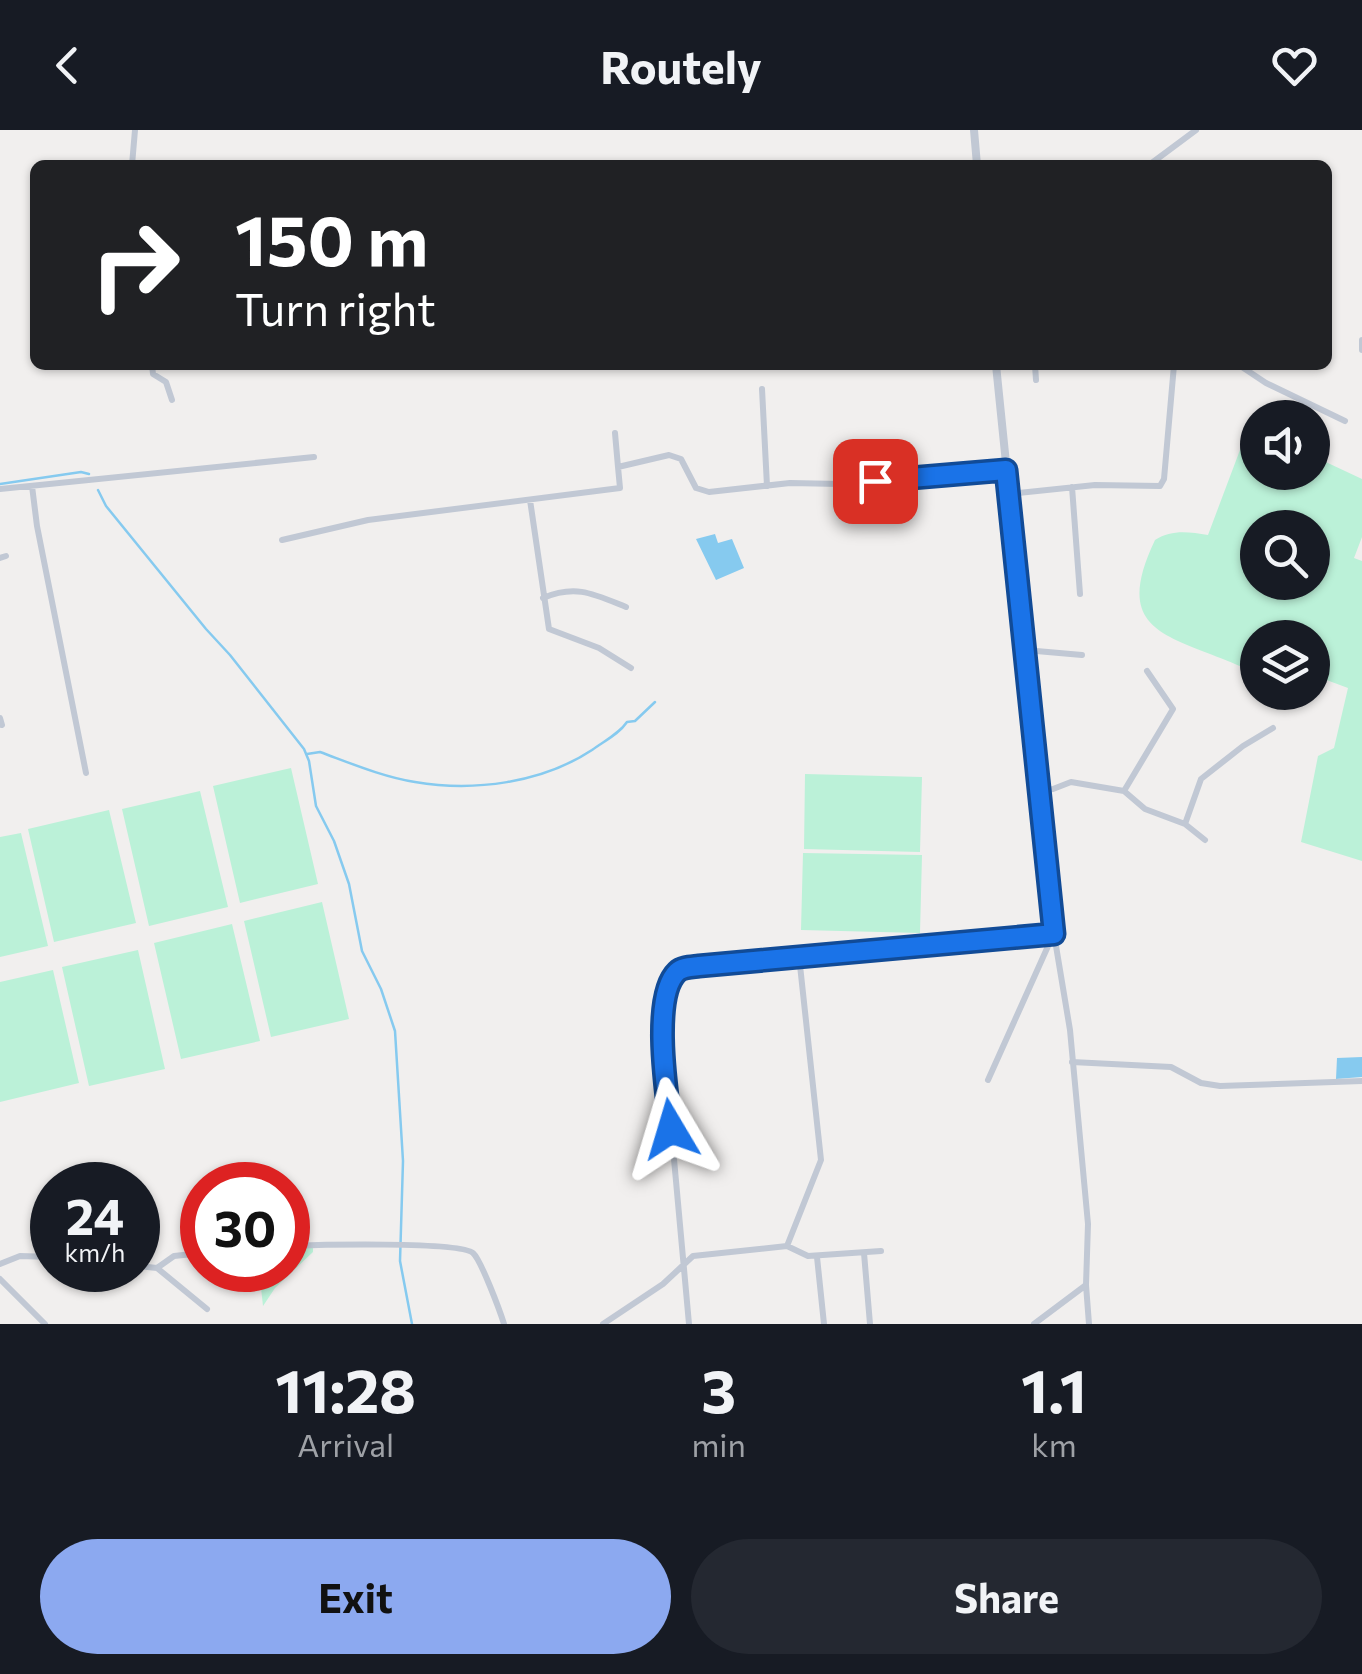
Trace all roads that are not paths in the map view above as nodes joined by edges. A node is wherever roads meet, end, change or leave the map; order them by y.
1 (136, 130) edge
2 (974, 130) edge
3 (1196, 130) edge
4 (133, 160) edge
5 (977, 160) edge
6 (1156, 160) edge
7 (1362, 340) edge
8 (1362, 350) edge
9 (153, 370) edge
10 (996, 370) edge
11 (1035, 370) edge
12 (1174, 370) edge
13 (1246, 370) edge
14 (1036, 380) dead end
15 (762, 389) dead end
16 (172, 400) dead end
17 (1345, 422) dead end
18 (615, 433) dead end
19 (314, 457) dead end
20 (618, 466) junction
21 (1006, 470) junction
22 (32, 486) junction
23 (767, 486) junction
24 (1072, 487) junction
25 (0, 489) edge
26 (1009, 494) junction
27 (530, 500) junction
28 (282, 540) dead end
29 (1080, 594) dead end
30 (543, 598) junction
31 (626, 607) dead end
32 (1025, 650) junction
33 (1082, 655) dead end
34 (631, 668) dead end
35 (1147, 671) dead end
36 (1273, 728) dead end
37 (86, 773) dead end
38 (1039, 790) junction
39 (1124, 791) junction
40 (1185, 824) junction
41 (1206, 840) dead end
42 (1054, 934) junction
43 (799, 956) junction
44 (1072, 1062) junction
45 (988, 1080) dead end
46 (1362, 1081) edge
47 (310, 1246) edge
48 (788, 1246) junction
49 (881, 1252) dead end
50 (864, 1253) junction
51 (30, 1256) edge
52 (817, 1257) junction
53 (685, 1262) junction
54 (0, 1264) edge
55 (160, 1270) edge
56 (0, 1279) edge
57 (1086, 1285) junction
58 (207, 1309) dead end
59 (45, 1324) edge
60 (504, 1324) edge
61 (603, 1324) edge
62 (689, 1324) edge
63 (824, 1324) edge
64 (870, 1324) edge
65 (1034, 1324) edge
66 (1090, 1324) edge

1 - 4 street
2 - 5 street
3 - 6 street
7 - 8 street
9 - 16 street
10 - 21 street
11 - 14 street
12 - 24 street
13 - 17 street
15 - 23 street
18 - 20 street
19 - 22 street
20 - 23 street
20 - 27 street
21 - 23 street
21 - 26 street
22 - 25 street
22 - 37 street
24 - 26 street
24 - 29 street
26 - 32 street
27 - 28 street
27 - 30 street
30 - 31 street
30 - 34 street
32 - 33 street
32 - 38 street
35 - 39 street
36 - 40 street
38 - 39 street
38 - 42 street
39 - 40 street
40 - 41 street
42 - 43 street
42 - 44 street
42 - 45 street
43 - 48 street
43 - 53 street
44 - 46 street
44 - 57 street
47 - 60 street
48 - 52 street
48 - 53 street
49 - 50 street
50 - 52 street
50 - 64 street
51 - 54 street
52 - 63 street
53 - 61 street
53 - 62 street
55 - 58 street
56 - 59 street
57 - 65 street
57 - 66 street

